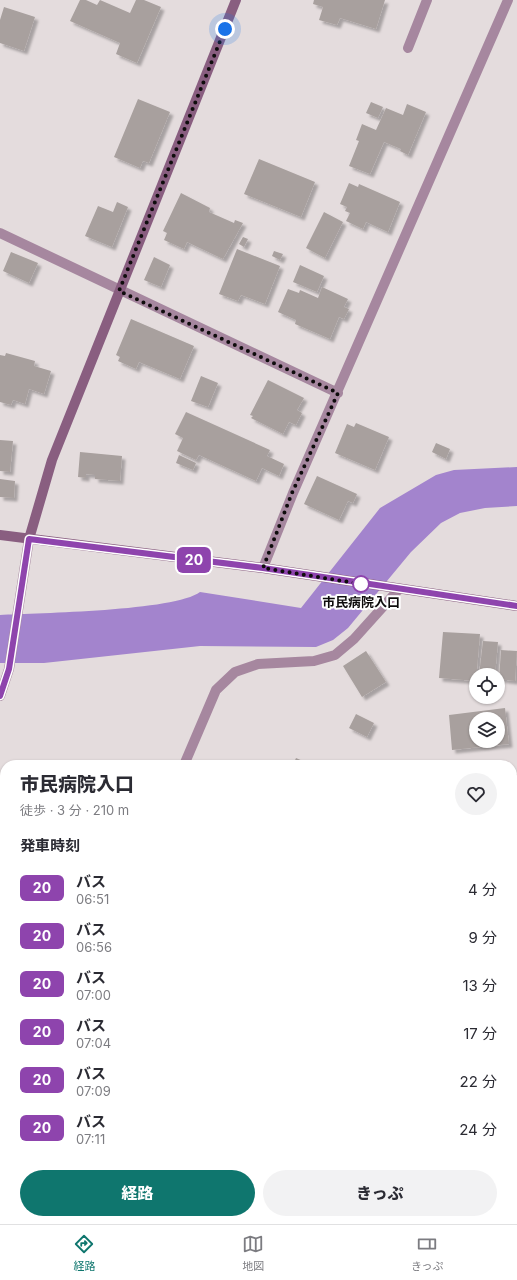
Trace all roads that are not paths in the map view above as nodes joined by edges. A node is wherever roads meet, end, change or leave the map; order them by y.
1 (236, 0) edge
2 (427, 0) edge
3 (508, 0) edge
4 (408, 48) dead end
5 (0, 233) edge
6 (119, 291) junction
7 (338, 393) junction
8 (0, 535) edge
9 (29, 539) junction
10 (263, 568) junction
11 (399, 589) junction
12 (517, 606) edge
13 (0, 696) edge
14 (186, 760) edge

1 - 6 street
2 - 4 street
3 - 7 street
5 - 6 street
6 - 7 street
6 - 9 street
7 - 10 street
8 - 9 street
9 - 10 street
9 - 13 street
10 - 11 street
11 - 12 street
11 - 14 street

